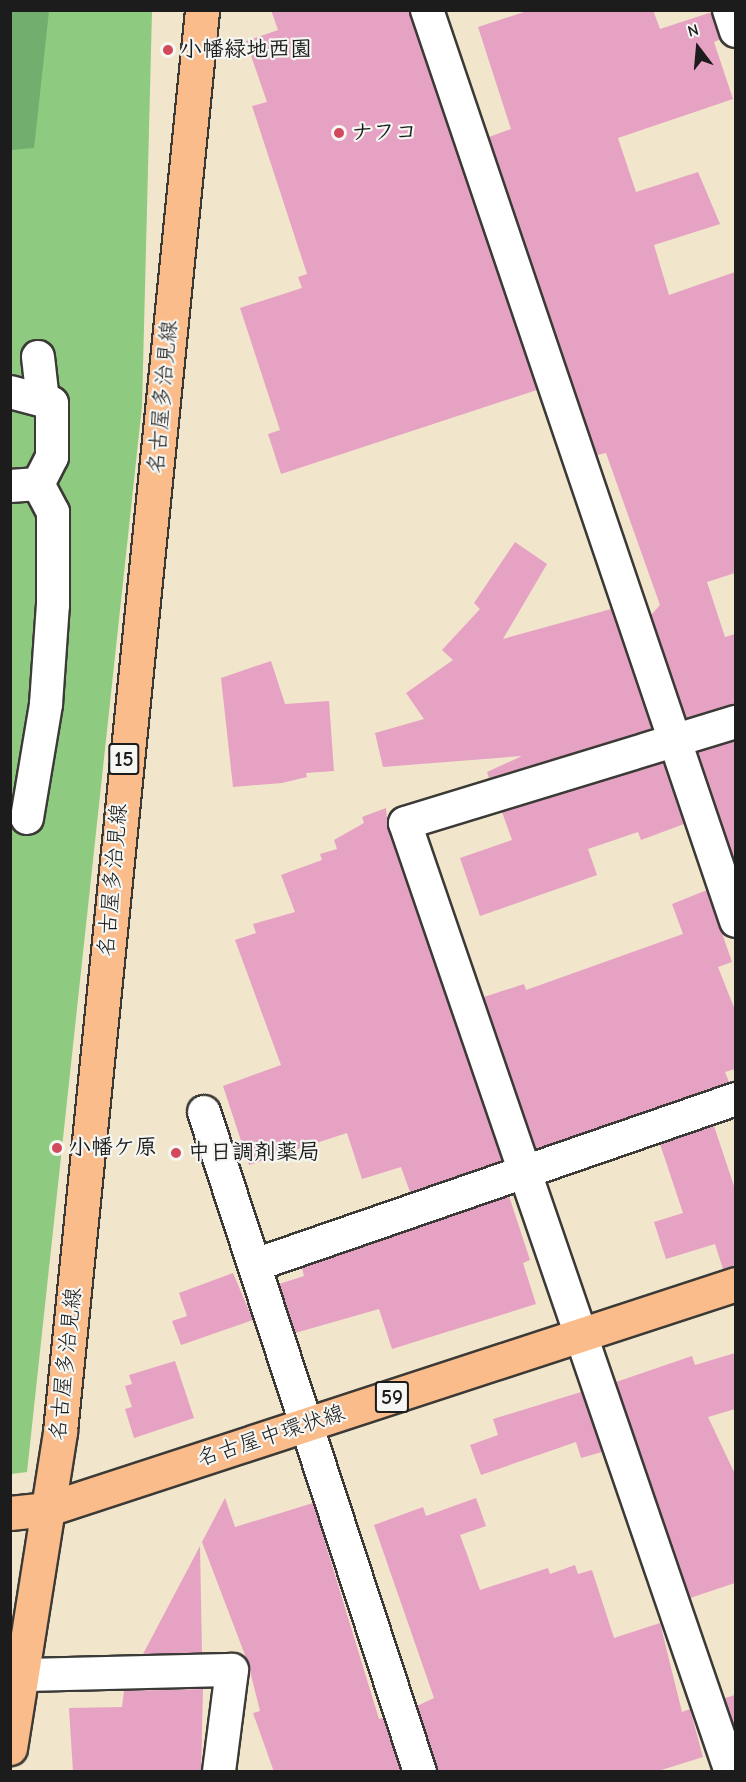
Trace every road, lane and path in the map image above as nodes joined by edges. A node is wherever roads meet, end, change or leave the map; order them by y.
1 (202, 10) edge
2 (427, 10) edge
3 (729, 10) edge
4 (735, 31) edge
5 (38, 357) dead end
6 (10, 392) edge
7 (43, 401) junction
8 (24, 485) edge
9 (735, 722) edge
10 (675, 742) junction
11 (27, 818) dead end
12 (735, 921) edge
13 (735, 1099) edge
14 (204, 1112) dead end
15 (524, 1172) junction
16 (255, 1265) junction
17 (735, 1284) edge
18 (579, 1334) junction
19 (309, 1425) junction
20 (48, 1509) junction
21 (10, 1513) edge
22 (22, 1675) junction
23 (10, 1748) edge
24 (219, 1772) edge
25 (420, 1772) edge
26 (731, 1772) edge

1 - 20 main road, 名古屋多治見線 / 15
2 - 10 street
3 - 4 street
5 - 7 street
6 - 7 street
7 - 8 street
8 - 11 street
9 - 10 street
10 - 12 street
10 - 15 street
13 - 15 street
14 - 16 street
15 - 16 street
15 - 18 street
16 - 19 street
17 - 18 main road, 名古屋中環状線 / 59
18 - 19 main road, 名古屋中環状線 / 59
18 - 26 street
19 - 20 main road, 名古屋中環状線 / 59
19 - 25 street
20 - 21 main road, 名古屋中環状線 / 59
20 - 22 main road, 名古屋多治見線 / 15
22 - 23 main road, 名古屋多治見線 / 15
22 - 24 street

